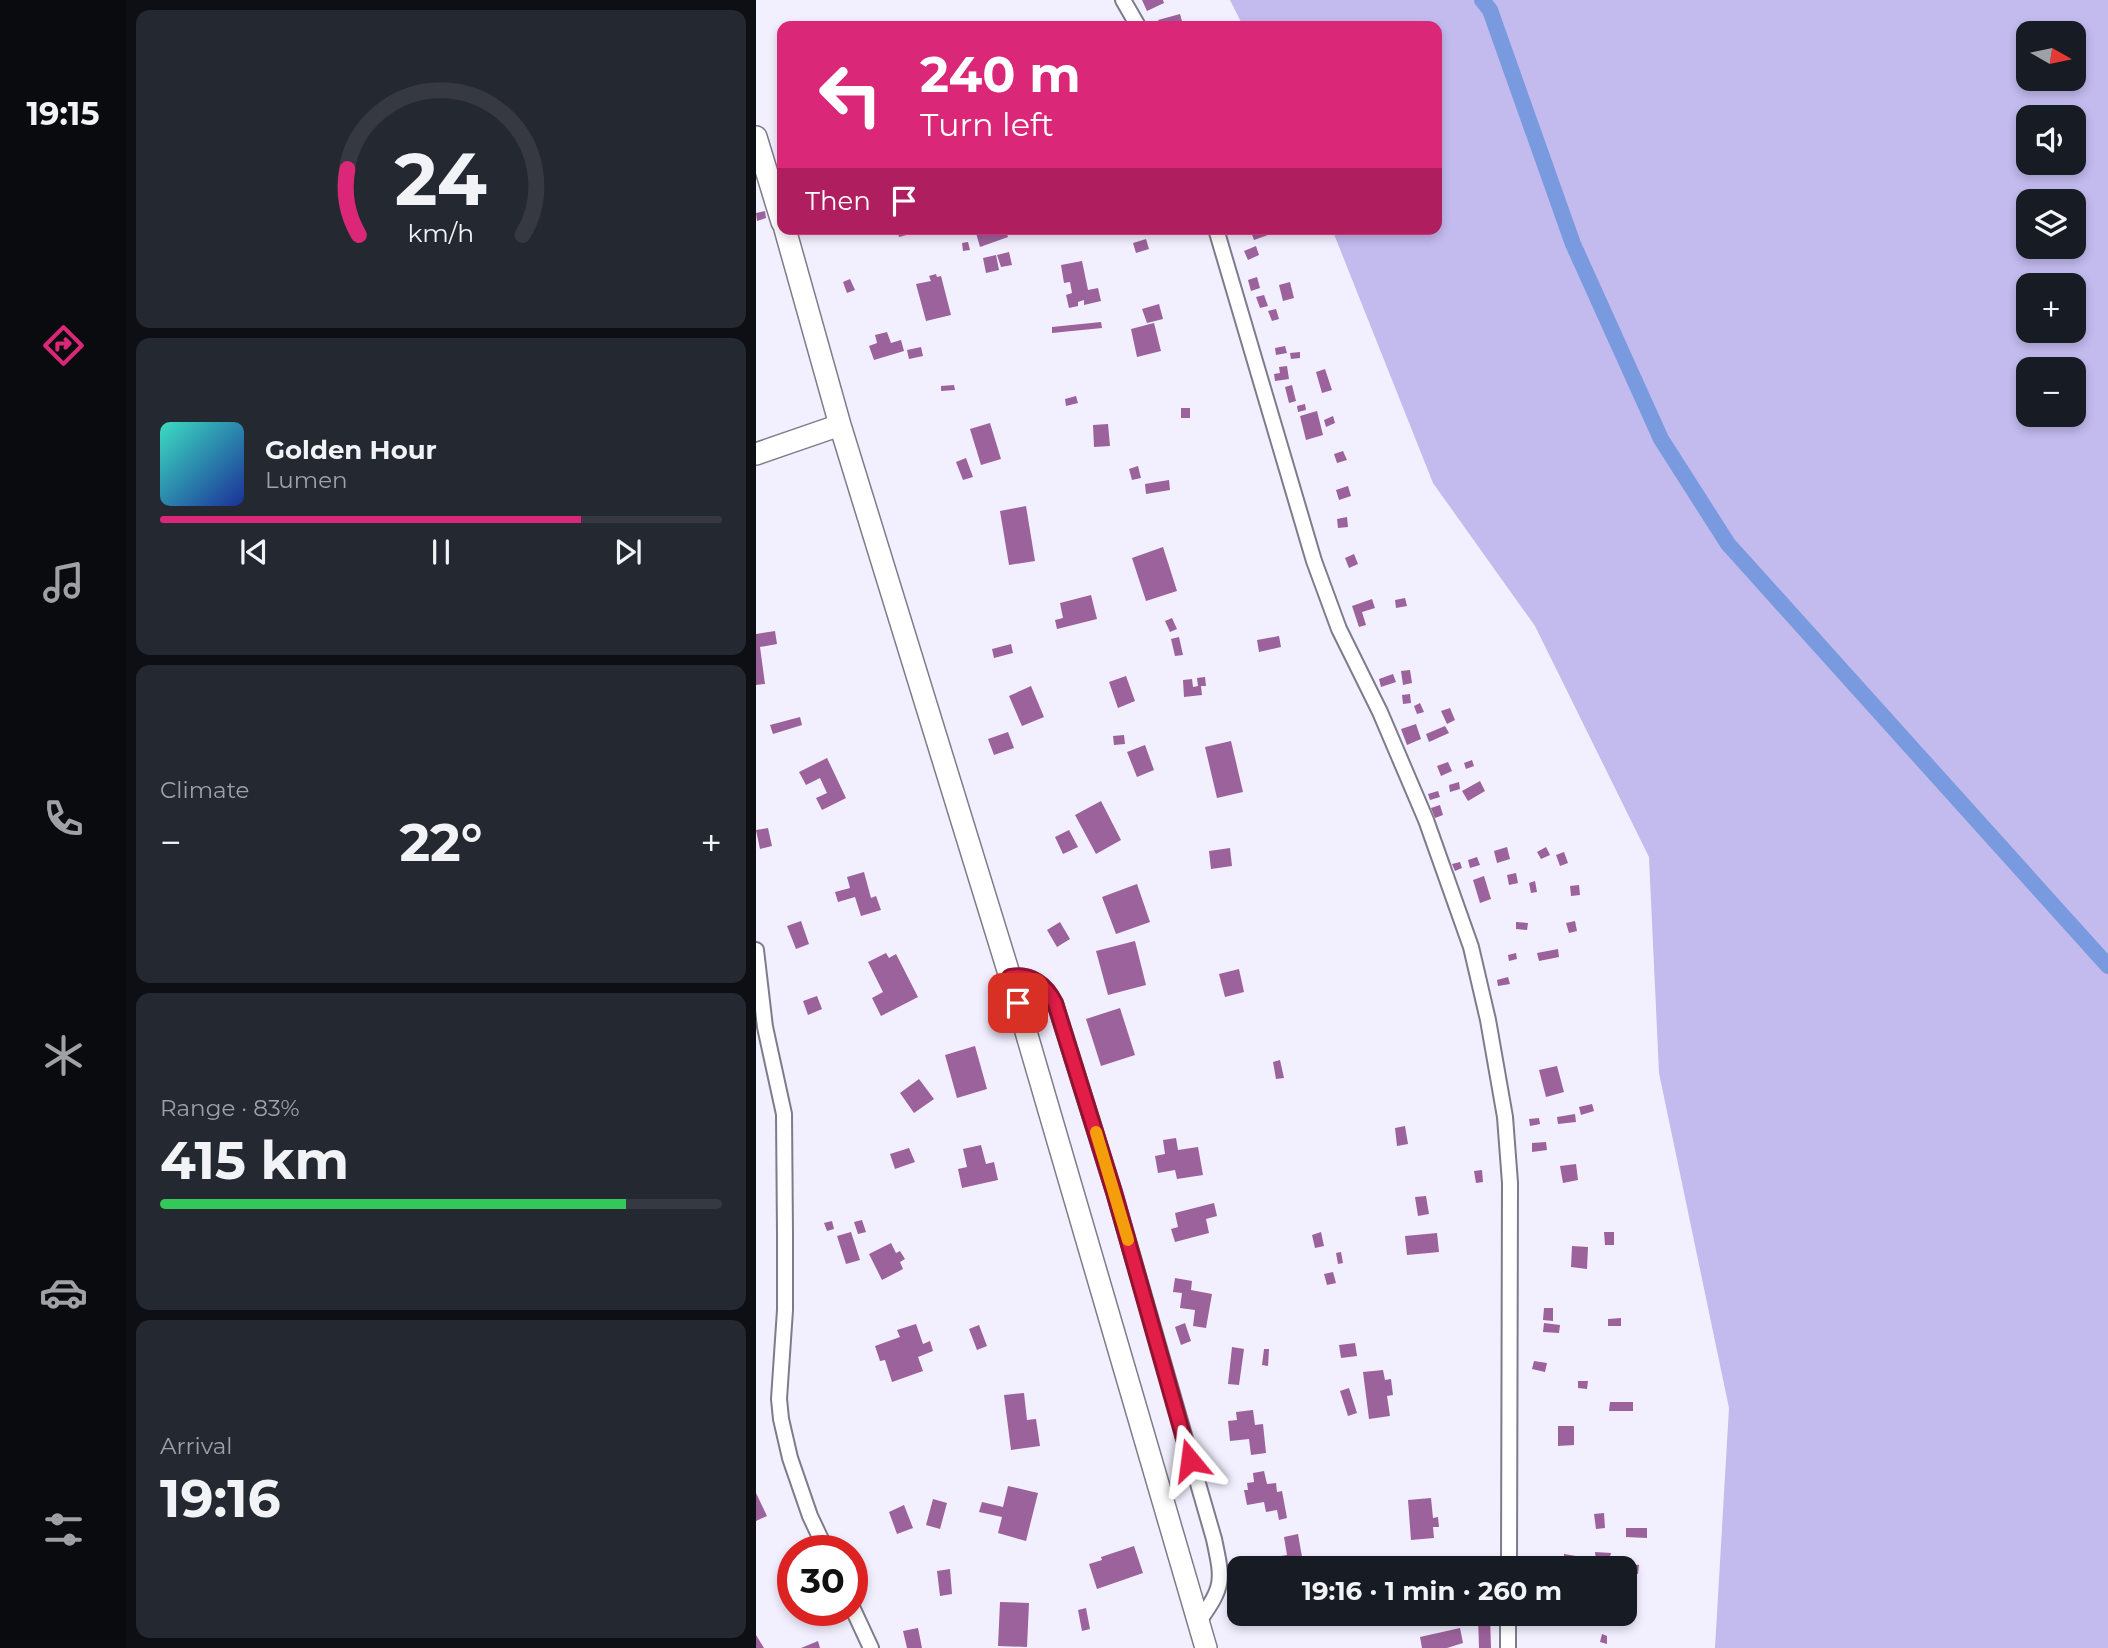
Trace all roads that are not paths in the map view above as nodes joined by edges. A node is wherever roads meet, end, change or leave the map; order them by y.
1 (1123, 0) edge
2 (1135, 21) edge
3 (756, 138) edge
4 (777, 206) edge
5 (787, 235) edge
6 (1218, 235) edge
7 (840, 425) junction
8 (756, 454) edge
9 (756, 950) edge
10 (1010, 977) junction
11 (819, 1535) edge
12 (1509, 1556) edge
13 (1199, 1621) junction
14 (860, 1626) edge
15 (1508, 1626) edge
16 (870, 1648) edge
17 (1206, 1648) edge
18 (1508, 1648) edge

1 - 2 street
3 - 4 main road
5 - 7 main road
6 - 12 street
7 - 8 main road
7 - 10 main road
9 - 11 street
10 - 13 main road
10 - 13 street
13 - 17 main road
14 - 16 street
15 - 18 street

